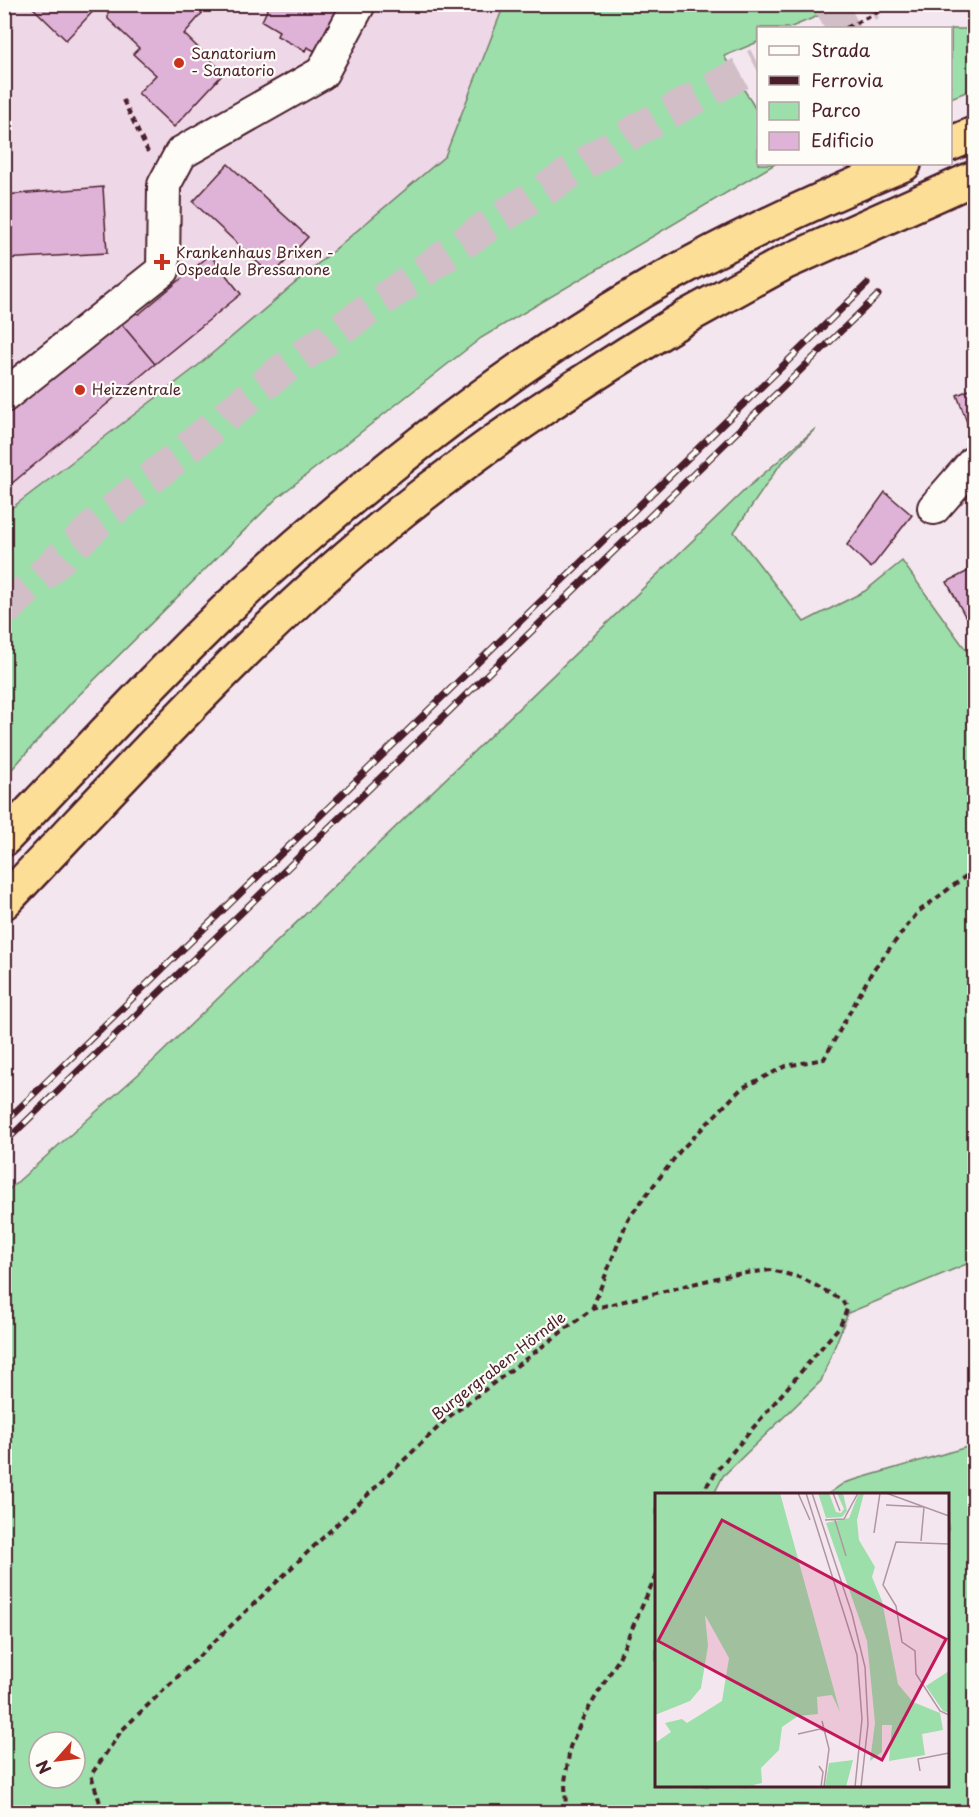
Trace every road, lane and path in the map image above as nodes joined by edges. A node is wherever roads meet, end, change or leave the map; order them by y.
1 (359, 4) edge
2 (894, 4) edge
3 (848, 27) edge
4 (123, 100) dead end
5 (902, 165) edge
6 (975, 178) edge
7 (164, 185) junction
8 (4, 396) edge
9 (975, 462) edge
10 (934, 508) dead end
11 (4, 839) edge
12 (975, 870) edge
13 (4, 902) edge
14 (592, 1309) junction
15 (702, 1493) edge
16 (655, 1579) edge
17 (103, 1812) edge
18 (566, 1812) edge

1 - 7 lane
2 - 3 path
4 - 7 path
5 - 11 highway
6 - 13 highway, bridge
7 - 8 lane
9 - 10 lane
12 - 14 path
14 - 15 path, Burgergraben-Hörndle
14 - 17 path, Burgergraben-Hörndle
16 - 18 path

